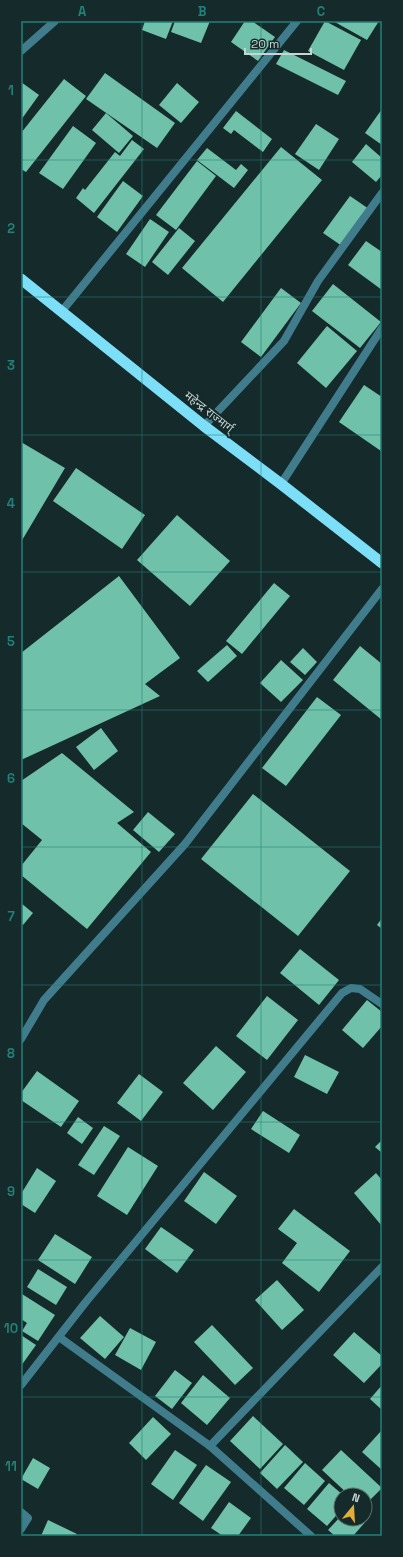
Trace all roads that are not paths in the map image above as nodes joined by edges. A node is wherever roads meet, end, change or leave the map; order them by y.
1 (54, 21) edge
2 (297, 21) edge
3 (21, 51) edge
4 (382, 193) edge
5 (21, 279) edge
6 (62, 311) junction
7 (382, 328) edge
8 (204, 426) junction
9 (281, 484) junction
10 (382, 563) edge
11 (382, 589) edge
12 (382, 1004) edge
13 (21, 1039) edge
14 (382, 1267) edge
15 (59, 1337) junction
16 (21, 1386) edge
17 (210, 1446) junction
18 (21, 1512) edge
19 (21, 1529) edge
20 (311, 1536) edge

1 - 3 street
2 - 6 street
4 - 8 street
5 - 6 highway, महेन्द्र राज्मार्ग्
6 - 8 highway, महेन्द्र राज्मार्ग्
7 - 9 street
8 - 9 highway, महेन्द्र राज्मार्ग्
9 - 10 highway, महेन्द्र राज्मार्ग्
11 - 13 street
12 - 15 street
14 - 17 street
15 - 16 street
15 - 17 street
17 - 20 street
18 - 19 street

